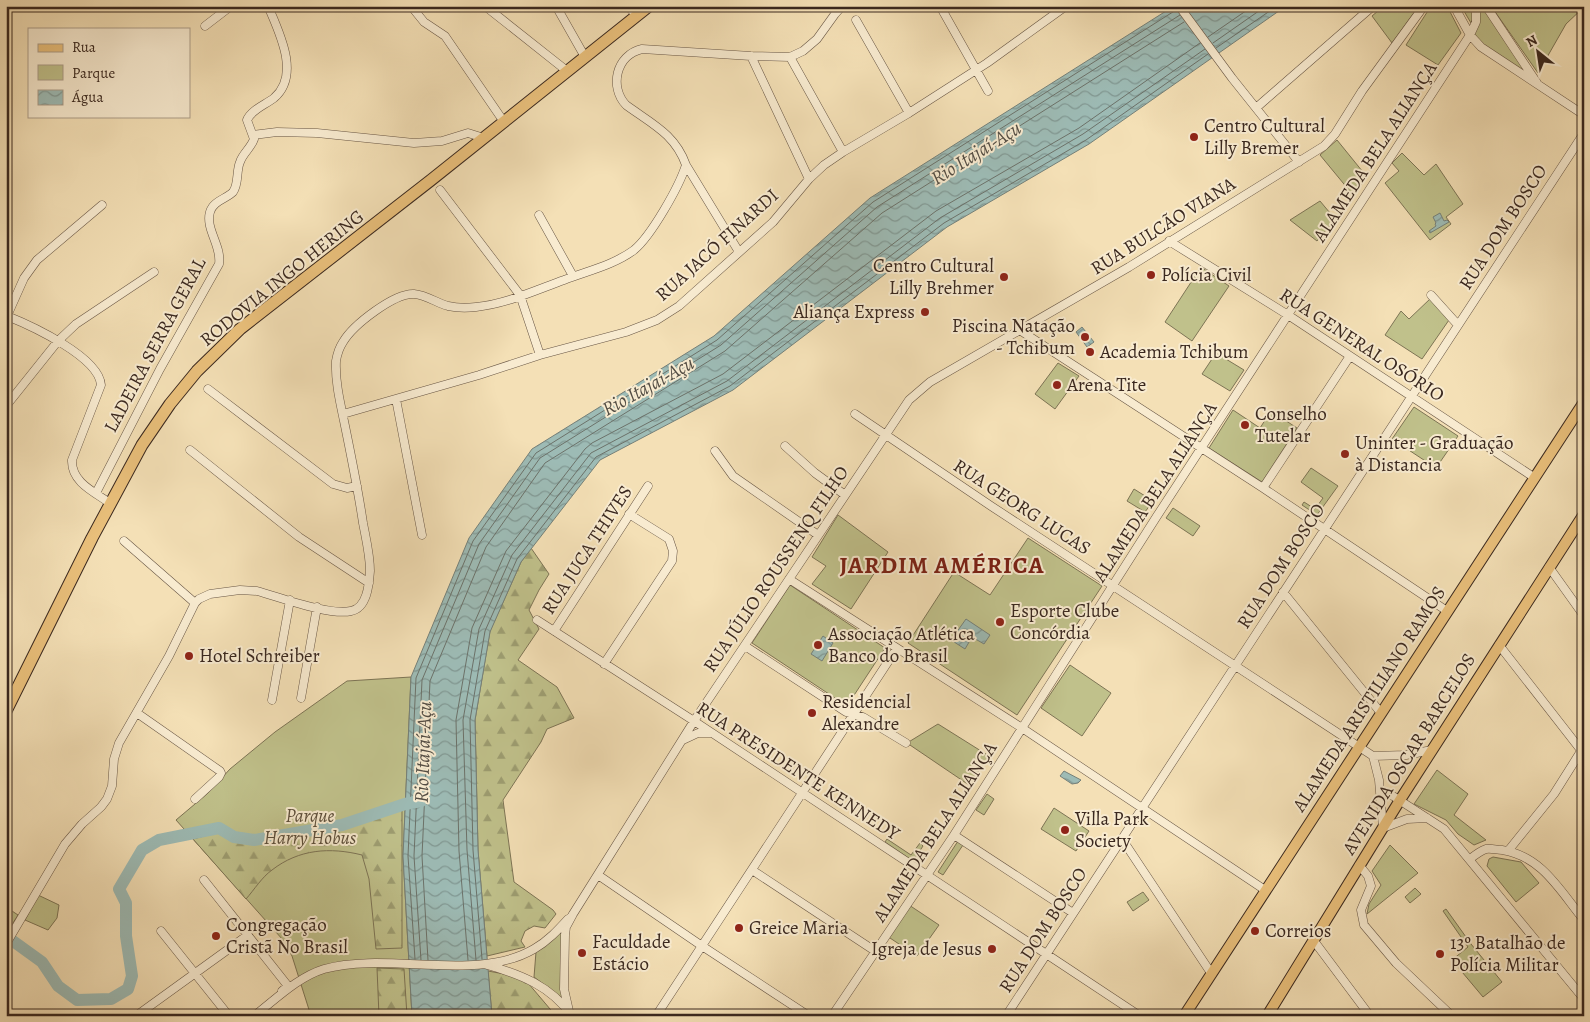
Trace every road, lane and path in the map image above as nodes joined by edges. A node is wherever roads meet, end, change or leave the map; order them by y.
1 (231, 6) edge
2 (268, 6) edge
3 (411, 6) edge
4 (485, 6) edge
5 (556, 6) edge
6 (628, 6) edge
7 (649, 6) edge
8 (842, 6) edge
9 (940, 6) edge
10 (1066, 6) edge
11 (1179, 6) edge
12 (1374, 6) edge
13 (1424, 6) edge
14 (1454, 6) edge
15 (1476, 6) edge
16 (1486, 6) edge
17 (637, 16) junction
18 (856, 20) dead end
19 (205, 26) dead end
20 (1470, 35) junction
21 (1481, 47) junction
22 (1461, 49) junction
23 (751, 56) junction
24 (585, 57) junction
25 (790, 57) junction
26 (976, 70) junction
27 (567, 72) junction
28 (1538, 85) junction
29 (988, 91) dead end
30 (1256, 108) junction
31 (909, 113) junction
32 (1584, 115) edge
33 (504, 122) junction
34 (1584, 133) edge
35 (253, 135) junction
36 (484, 138) junction
37 (842, 152) junction
38 (1299, 162) junction
39 (686, 165) junction
40 (808, 179) junction
41 (440, 190) dead end
42 (102, 205) dead end
43 (539, 215) dead end
44 (1170, 241) junction
45 (739, 252) junction
46 (154, 272) dead end
47 (573, 276) junction
48 (520, 295) junction
49 (1431, 295) dead end
50 (1288, 315) junction
51 (7, 316) edge
52 (1458, 325) junction
53 (1021, 331) junction
54 (58, 341) junction
55 (540, 356) junction
56 (1350, 356) junction
57 (208, 389) dead end
58 (1411, 397) junction
59 (396, 400) junction
60 (1584, 402) edge
61 (6, 406) edge
62 (343, 414) junction
63 (855, 414) dead end
64 (884, 435) junction
65 (785, 446) dead end
66 (1201, 448) junction
67 (190, 450) dead end
68 (715, 451) dead end
69 (1535, 478) junction
70 (357, 486) junction
71 (648, 486) dead end
72 (1263, 488) junction
73 (96, 493) junction
74 (845, 495) junction
75 (110, 503) junction
76 (629, 514) junction
77 (1584, 514) edge
78 (1325, 529) junction
79 (422, 535) dead end
80 (818, 536) junction
81 (124, 541) dead end
82 (1549, 567) junction
83 (789, 579) junction
84 (369, 583) junction
85 (1114, 586) junction
86 (1283, 592) junction
87 (290, 600) junction
88 (195, 603) junction
89 (317, 607) junction
90 (1447, 611) junction
91 (1584, 616) edge
92 (537, 620) dead end
93 (554, 631) junction
94 (1499, 645) junction
95 (744, 646) junction
96 (896, 648) junction
97 (604, 664) junction
98 (1235, 666) junction
99 (301, 698) dead end
100 (272, 700) dead end
101 (6, 711) edge
102 (137, 713) junction
103 (1381, 713) junction
104 (854, 714) junction
105 (694, 721) junction
106 (1022, 728) junction
107 (710, 733) junction
108 (681, 741) junction
109 (906, 743) dead end
110 (1359, 747) junction
111 (1432, 750) junction
112 (1583, 751) edge
113 (1373, 756) junction
114 (1380, 790) junction
115 (802, 794) junction
116 (195, 799) dead end
117 (1400, 800) junction
118 (1143, 807) junction
119 (1430, 818) junction
120 (1383, 828) junction
121 (954, 835) junction
122 (1122, 839) junction
123 (1508, 851) junction
124 (1470, 859) junction
125 (1359, 865) junction
126 (752, 870) junction
127 (598, 875) junction
128 (928, 876) junction
129 (204, 880) dead end
130 (1266, 890) junction
131 (1073, 913) junction
132 (573, 914) junction
133 (1584, 920) edge
134 (161, 930) dead end
135 (248, 935) junction
136 (1314, 941) junction
137 (7, 943) edge
138 (702, 946) junction
139 (875, 951) junction
140 (1046, 954) junction
141 (482, 964) junction
142 (1211, 973) junction
143 (195, 974) junction
144 (1584, 999) edge
145 (6, 1009) edge
146 (570, 1013) edge
147 (9, 1016) edge
148 (136, 1016) edge
149 (229, 1016) edge
150 (254, 1016) edge
151 (656, 1016) edge
152 (809, 1016) edge
153 (832, 1016) edge
154 (1006, 1016) edge
155 (1140, 1016) edge
156 (1184, 1016) edge
157 (1267, 1016) edge
158 (1370, 1016) edge
159 (1452, 1016) edge

1 - 19 street
2 - 35 street, LADEIRA SERRA GERAL
3 - 33 street
4 - 27 street
5 - 24 street
6 - 17 street
7 - 17 highway, RODOVIA INGO HERING
8 - 25 street
9 - 26 street
10 - 26 street, RUA JACÓ FINARDI
11 - 30 street
12 - 30 street
13 - 38 street, RUA BULCÃO VIANA
14 - 20 street
15 - 20 street, ALAMEDA BELA ALIANÇA
16 - 28 street
17 - 24 highway, RODOVIA INGO HERING
18 - 31 street
20 - 21 street
20 - 22 street, ALAMEDA BELA ALIANÇA
21 - 22 street
21 - 28 street
22 - 50 street, ALAMEDA BELA ALIANÇA
23 - 25 street
23 - 39 street
23 - 40 street
24 - 27 highway, RODOVIA INGO HERING
25 - 37 street
26 - 29 street
26 - 31 street, RUA JACÓ FINARDI
27 - 33 highway, RODOVIA INGO HERING
28 - 32 street
30 - 38 street
31 - 37 street, RUA JACÓ FINARDI
33 - 36 highway, RODOVIA INGO HERING
34 - 52 street, RUA DOM BOSCO
35 - 36 street
35 - 73 street, LADEIRA SERRA GERAL
36 - 75 highway, RODOVIA INGO HERING
37 - 40 street, RUA JACÓ FINARDI
38 - 44 street, RUA BULCÃO VIANA
39 - 45 street
39 - 47 street
40 - 45 street, RUA JACÓ FINARDI
41 - 48 street
42 - 51 street
43 - 47 street
44 - 50 street, RUA GENERAL OSÓRIO
44 - 53 street, RUA BULCÃO VIANA
45 - 55 street, RUA JACÓ FINARDI
46 - 54 street
47 - 48 street
48 - 55 street
48 - 62 street
49 - 52 street
50 - 56 street, RUA GENERAL OSÓRIO
50 - 66 street, ALAMEDA BELA ALIANÇA
51 - 54 street
52 - 58 street, RUA DOM BOSCO
53 - 64 street, RUA BULCÃO VIANA
53 - 66 street
54 - 61 street
54 - 73 street
55 - 59 street, RUA JACÓ FINARDI
56 - 58 street, RUA GENERAL OSÓRIO
56 - 72 street
57 - 70 street
58 - 69 street, RUA GENERAL OSÓRIO
58 - 78 street, RUA DOM BOSCO
59 - 62 street, RUA JACÓ FINARDI
59 - 79 street
60 - 69 main road, ALAMEDA ARISTILIANO RAMOS
62 - 70 street
63 - 64 street, RUA GEORG LUCAS
64 - 74 street, RUA JÚLIO ROUSSENQ FILHO
64 - 85 street, RUA GEORG LUCAS
65 - 74 street
66 - 72 street
66 - 85 street, ALAMEDA BELA ALIANÇA
67 - 84 street
68 - 80 street
69 - 90 main road, ALAMEDA ARISTILIANO RAMOS
70 - 84 street
71 - 76 street, RUA JUCA THIVES
72 - 78 street
73 - 75 street
74 - 80 street, RUA JÚLIO ROUSSENQ FILHO
75 - 101 highway, RODOVIA INGO HERING
76 - 93 street, RUA JUCA THIVES
76 - 97 street
77 - 82 main road, AVENIDA OSCAR BARCELOS
78 - 86 street, RUA DOM BOSCO
78 - 90 street
80 - 83 street, RUA JÚLIO ROUSSENQ FILHO
81 - 88 street
82 - 91 street
82 - 94 main road, AVENIDA OSCAR BARCELOS
83 - 95 street, RUA JÚLIO ROUSSENQ FILHO
83 - 96 street
84 - 89 street
85 - 98 street, RUA GEORG LUCAS
85 - 106 street, ALAMEDA BELA ALIANÇA
86 - 98 street, RUA DOM BOSCO
86 - 103 street
87 - 88 street
87 - 89 street
87 - 100 street
88 - 102 street
89 - 99 street
90 - 103 main road, ALAMEDA ARISTILIANO RAMOS
92 - 93 street, RUA PRESIDENTE KENNEDY
93 - 97 street, RUA PRESIDENTE KENNEDY
94 - 111 main road, AVENIDA OSCAR BARCELOS
94 - 112 street
95 - 104 street
95 - 105 street, RUA JÚLIO ROUSSENQ FILHO
96 - 104 street
96 - 106 street
97 - 105 street, RUA PRESIDENTE KENNEDY
98 - 110 street, RUA GEORG LUCAS
98 - 118 street, RUA DOM BOSCO
102 - 116 street
102 - 137 street
103 - 110 main road, ALAMEDA ARISTILIANO RAMOS
104 - 109 street
104 - 115 street
105 - 107 street, RUA PRESIDENTE KENNEDY
105 - 108 street, RUA JÚLIO ROUSSENQ FILHO
106 - 118 street
106 - 121 street, ALAMEDA BELA ALIANÇA
107 - 108 street
107 - 115 street, RUA PRESIDENTE KENNEDY
108 - 127 street, RUA JÚLIO ROUSSENQ FILHO
110 - 113 street, RUA GEORG LUCAS
110 - 130 main road, ALAMEDA ARISTILIANO RAMOS
111 - 113 street
111 - 117 main road, AVENIDA OSCAR BARCELOS
112 - 123 street
113 - 114 street
114 - 117 street
114 - 120 street
115 - 126 street
115 - 128 street, RUA PRESIDENTE KENNEDY
117 - 119 street
117 - 120 main road, AVENIDA OSCAR BARCELOS
118 - 122 street, RUA DOM BOSCO
118 - 130 street
119 - 120 street
119 - 124 street
120 - 125 main road, AVENIDA OSCAR BARCELOS
121 - 128 street, ALAMEDA BELA ALIANÇA
121 - 131 street
122 - 131 street, RUA DOM BOSCO
122 - 142 street
123 - 124 street
123 - 133 street
124 - 144 street
125 - 136 main road, AVENIDA OSCAR BARCELOS
125 - 159 street
126 - 138 street
126 - 139 street
127 - 132 street, RUA JÚLIO ROUSSENQ FILHO
127 - 138 street
128 - 139 street, ALAMEDA BELA ALIANÇA
128 - 140 street, RUA PRESIDENTE KENNEDY
129 - 135 street
130 - 142 main road, ALAMEDA ARISTILIANO RAMOS
131 - 140 street, RUA DOM BOSCO
132 - 141 street
132 - 146 street
134 - 143 street
135 - 143 street
135 - 150 street
136 - 157 main road, AVENIDA OSCAR BARCELOS
136 - 158 street
138 - 151 street
138 - 152 street
139 - 153 street, ALAMEDA BELA ALIANÇA
140 - 154 street, RUA DOM BOSCO
140 - 155 street, RUA PRESIDENTE KENNEDY
141 - 146 street
141 - 150 street
142 - 156 main road, ALAMEDA ARISTILIANO RAMOS
143 - 148 street
143 - 149 street
145 - 147 street

